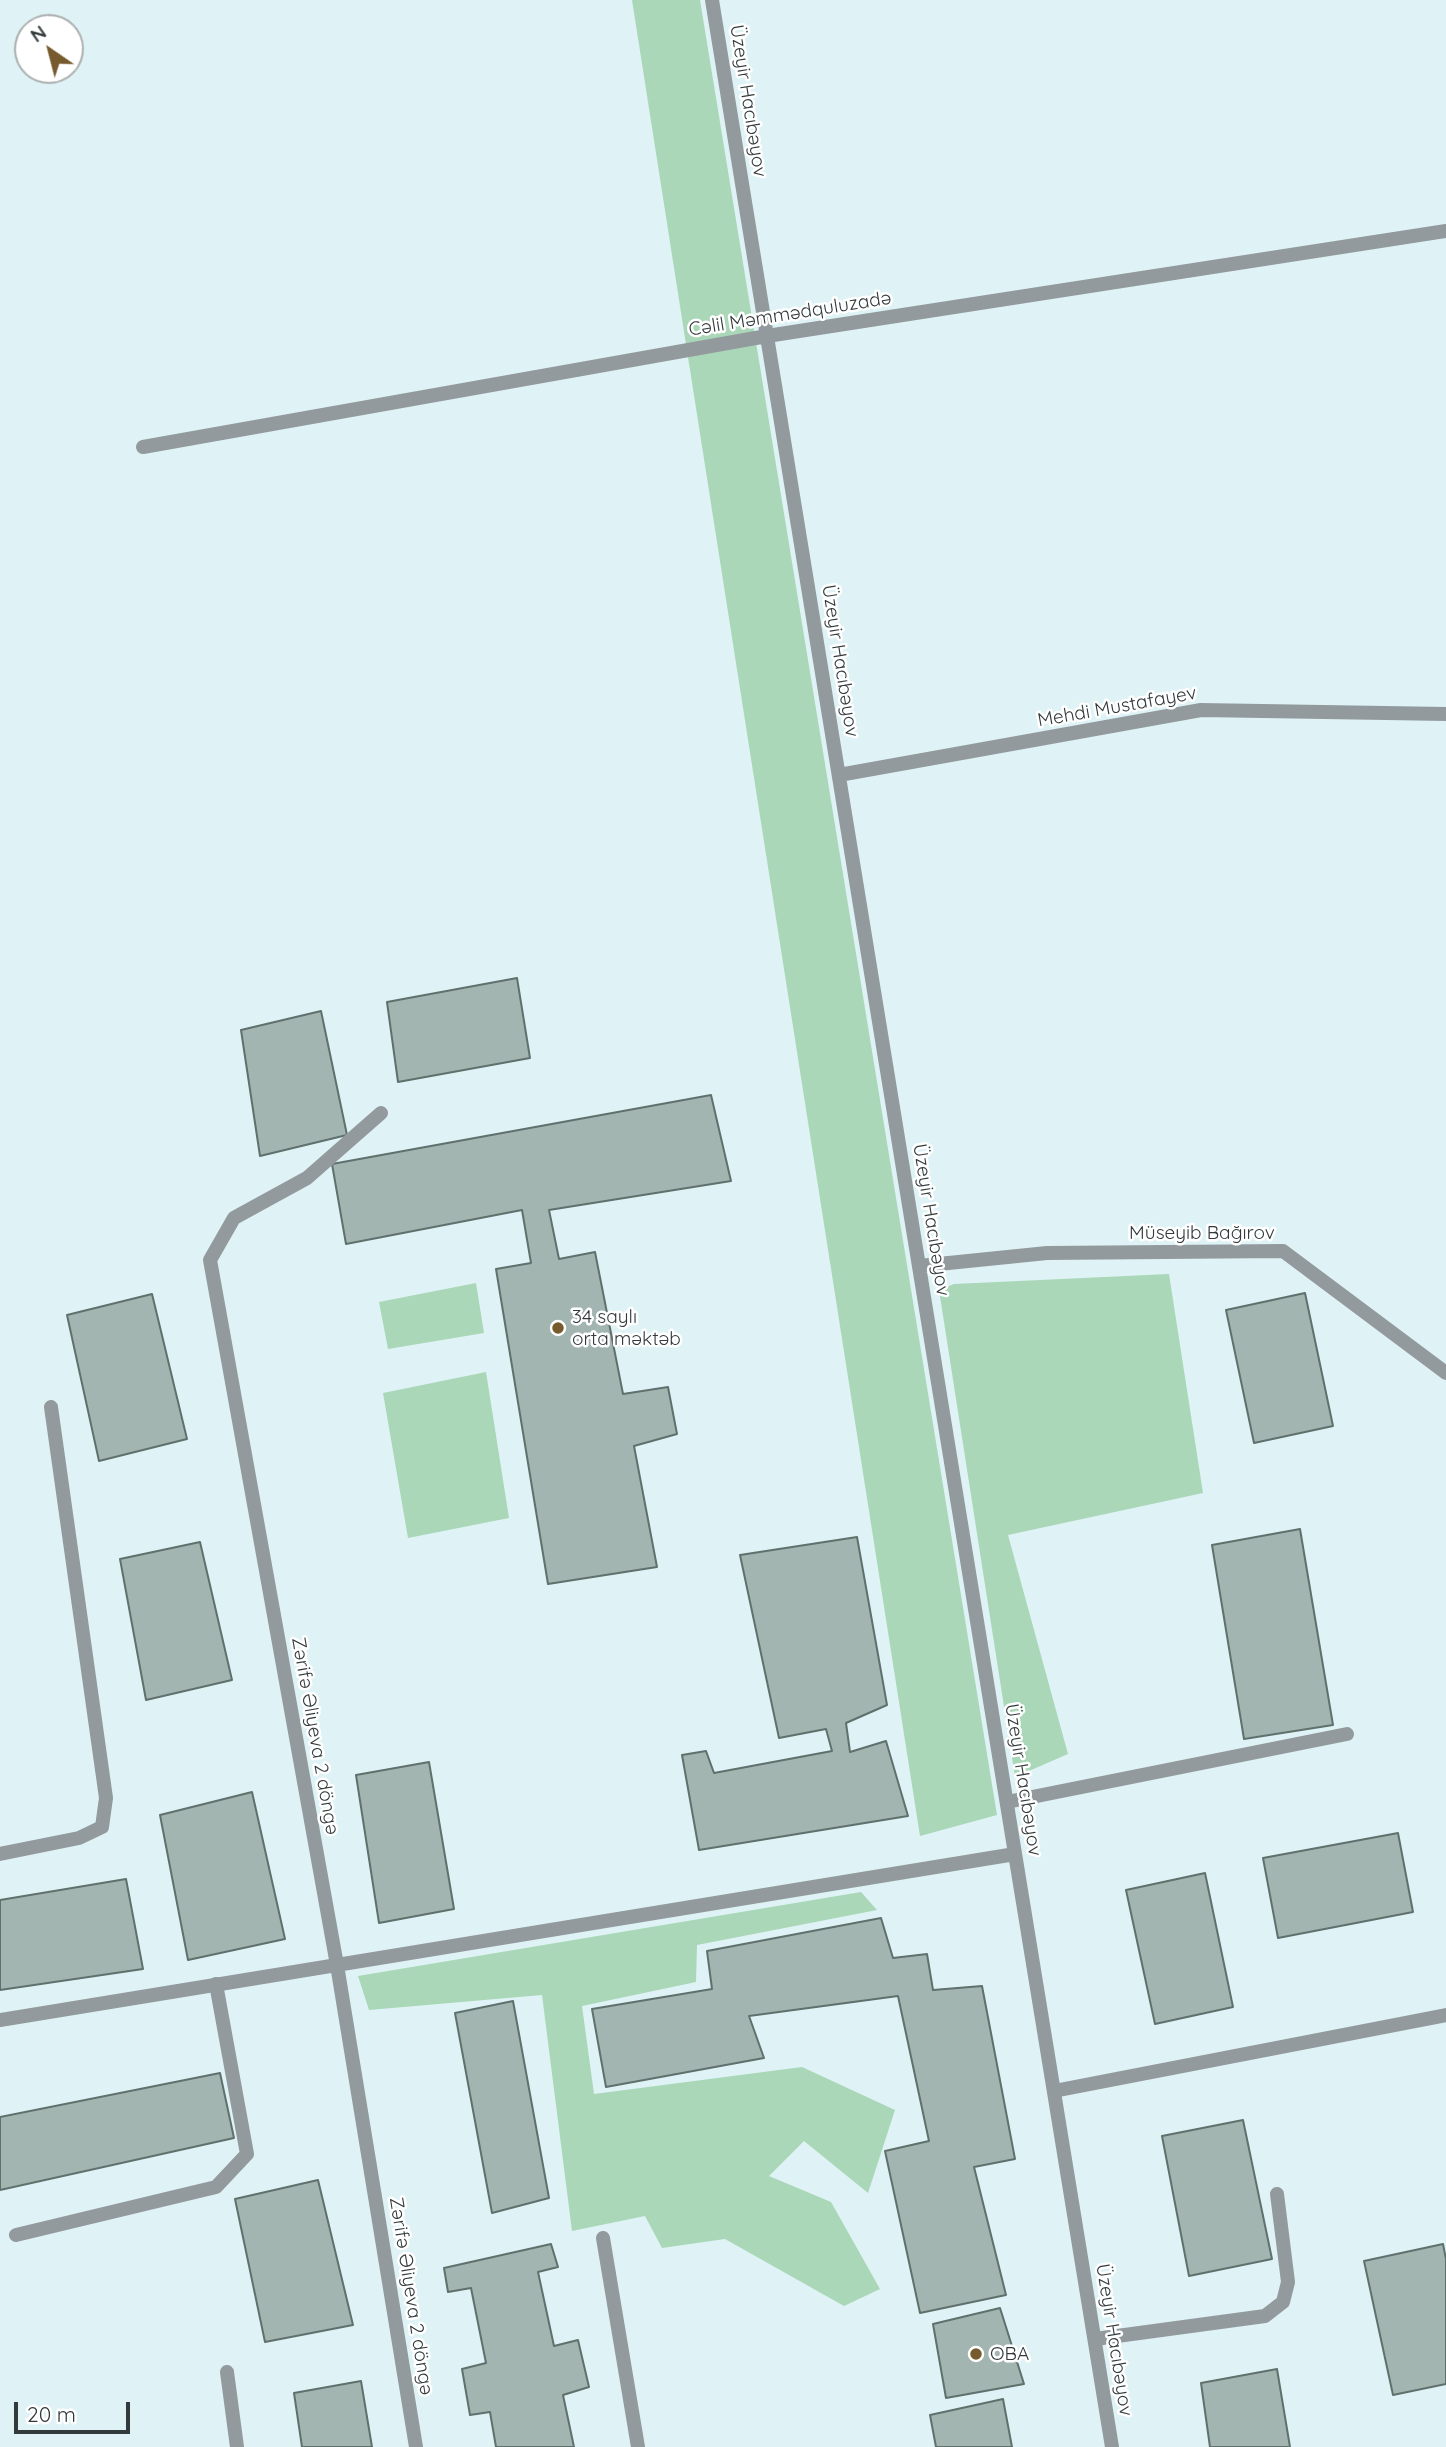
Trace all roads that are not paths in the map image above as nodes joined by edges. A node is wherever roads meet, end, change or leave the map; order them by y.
1 (712, 0) edge
2 (1446, 231) edge
3 (767, 336) junction
4 (143, 447) dead end
5 (1446, 713) edge
6 (839, 775) junction
7 (381, 1113) dead end
8 (919, 1266) junction
9 (1446, 1373) edge
10 (51, 1407) dead end
11 (1347, 1734) dead end
12 (1007, 1802) junction
13 (0, 1854) edge
14 (1015, 1854) junction
15 (337, 1965) junction
16 (216, 1984) junction
17 (1446, 2015) edge
18 (0, 2020) edge
19 (1054, 2091) junction
20 (1277, 2194) dead end
21 (16, 2235) dead end
22 (603, 2238) dead end
23 (1094, 2339) junction
24 (227, 2372) dead end
25 (237, 2447) edge
26 (416, 2447) edge
27 (638, 2447) edge
28 (1112, 2447) edge

1 - 3 street, Üzeyir Hacıbəyov
2 - 3 street, Cəlil Məmmədquluzadə
3 - 4 street, Cəlil Məmmədquluzadə
3 - 6 street, Üzeyir Hacıbəyov
5 - 6 street, Mehdi Mustafayev
6 - 8 street, Üzeyir Hacıbəyov
7 - 15 street, Zərifə Əliyeva 2 döngə
8 - 9 street, Müseyib Bağırov
8 - 12 street, Üzeyir Hacıbəyov
10 - 13 street
11 - 12 street
12 - 14 street, Üzeyir Hacıbəyov
14 - 15 street
14 - 19 street, Üzeyir Hacıbəyov
15 - 16 street
15 - 26 street, Zərifə Əliyeva 2 döngə
16 - 18 street
16 - 21 street
17 - 19 street
19 - 23 street, Üzeyir Hacıbəyov
20 - 23 street
22 - 27 street
23 - 28 street, Üzeyir Hacıbəyov
24 - 25 street

